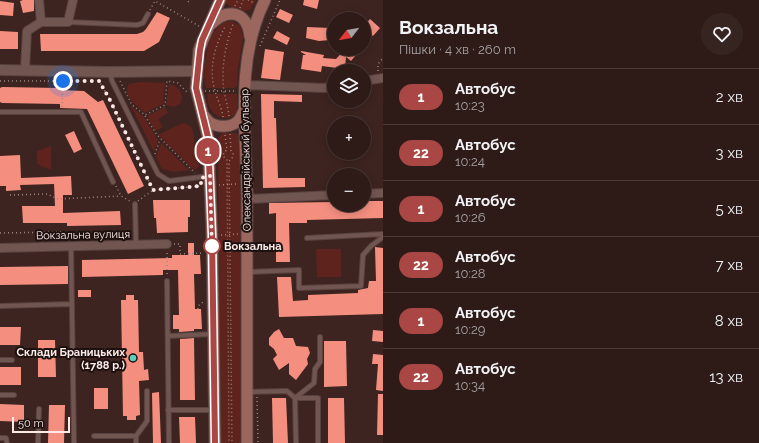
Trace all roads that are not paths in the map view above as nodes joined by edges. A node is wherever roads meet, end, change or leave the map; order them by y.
1 (39, 0) edge
2 (73, 0) edge
3 (220, 0) edge
4 (265, 0) edge
5 (148, 14) road end
6 (42, 22) junction
7 (68, 22) junction
8 (203, 27) junction
9 (250, 38) junction
10 (0, 70) edge
11 (25, 70) junction
12 (198, 71) junction
13 (109, 72) junction
14 (381, 78) edge
15 (371, 80) edge
16 (327, 87) edge
17 (245, 88) junction
18 (245, 108) junction
19 (0, 112) edge
20 (203, 115) junction
21 (205, 177) junction
22 (114, 182) road end
23 (383, 193) edge
24 (371, 194) edge
25 (327, 195) edge
26 (247, 199) junction
27 (135, 204) road end
28 (383, 235) edge
29 (307, 238) dead end
30 (136, 244) junction
31 (167, 244) road end
32 (71, 246) junction
33 (0, 248) edge
34 (248, 272) junction
35 (167, 281) road end
36 (72, 304) junction
37 (0, 306) edge
38 (213, 334) junction
39 (168, 336) junction
40 (320, 337) dead end
41 (0, 360) edge
42 (12, 360) dead end
43 (147, 391) dead end
44 (247, 392) junction
45 (0, 395) edge
46 (14, 395) dead end
47 (295, 398) junction
48 (38, 409) dead end
49 (168, 410) junction
50 (215, 410) junction
51 (94, 436) dead end
52 (136, 436) junction
53 (0, 438) edge
54 (7, 443) edge
55 (38, 443) edge
56 (74, 443) edge
57 (136, 443) edge
58 (169, 443) edge
59 (215, 443) edge
60 (247, 443) edge
61 (296, 443) edge
62 (318, 443) edge

1 - 6 street
2 - 7 street
3 - 8 main road
4 - 9 main road, Олександрійський бульвар
5 - 7 lane
6 - 7 street
6 - 11 street
8 - 9 main road
8 - 12 main road
9 - 17 main road, Олександрійський бульвар
10 - 11 street
11 - 13 street
12 - 13 street
12 - 20 main road
13 - 21 lane
14 - 15 street
16 - 17 street
17 - 18 main road, Олександрійський бульвар
18 - 20 main road
18 - 26 main road, Олександрійський бульвар
19 - 22 lane
20 - 21 main road
21 - 38 main road
23 - 24 street
25 - 26 street
26 - 34 main road, Олександрійський бульвар
27 - 30 lane
28 - 29 lane
28 - 34 lane
30 - 31 street, Вокзальна вулиця
30 - 32 street, Вокзальна вулиця
32 - 33 street, Вокзальна вулиця
32 - 36 lane
34 - 44 main road, Олександрійський бульвар
35 - 39 lane
36 - 37 lane
36 - 56 lane
38 - 39 lane
38 - 50 main road
39 - 49 lane
40 - 47 lane
41 - 42 lane
43 - 52 lane
44 - 47 lane
44 - 60 main road, Олександрійський бульвар
45 - 46 lane
47 - 61 lane
47 - 62 lane
48 - 55 lane
49 - 50 lane
49 - 58 lane
50 - 59 main road
51 - 52 lane
52 - 57 lane
53 - 54 lane

